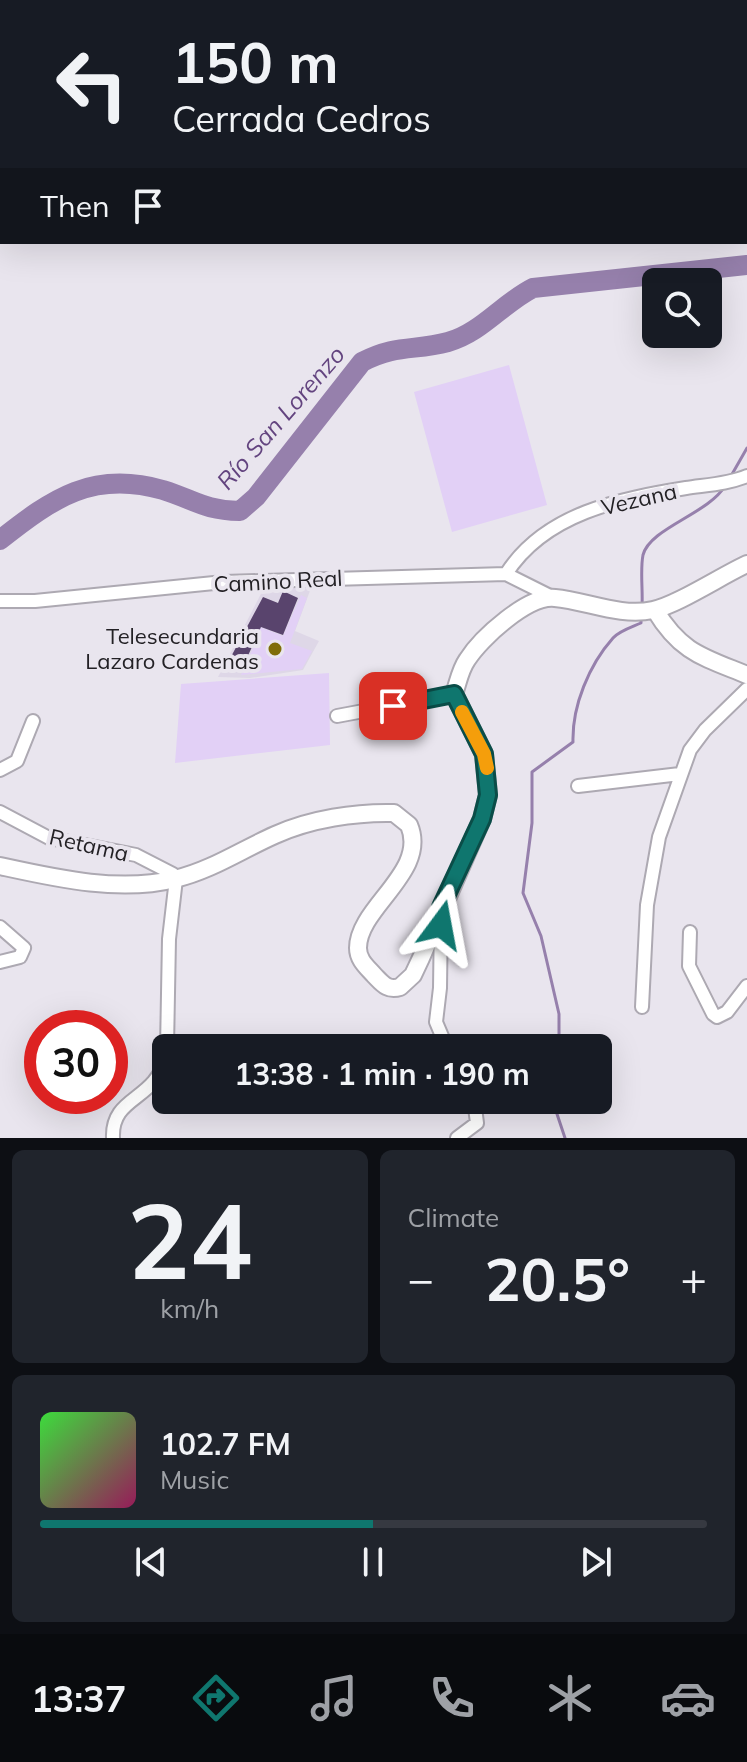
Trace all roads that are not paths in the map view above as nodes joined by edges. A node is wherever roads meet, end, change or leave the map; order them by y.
1 (744, 478) edge
2 (747, 564) edge
3 (506, 574) junction
4 (552, 597) junction
5 (0, 601) edge
6 (651, 610) junction
7 (747, 675) edge
8 (747, 689) edge
9 (454, 694) junction
10 (337, 716) dead end
11 (33, 721) dead end
12 (0, 770) edge
13 (680, 774) junction
14 (578, 786) dead end
15 (0, 812) edge
16 (0, 866) edge
17 (176, 879) junction
18 (441, 907) junction
19 (0, 927) edge
20 (690, 932) dead end
21 (0, 962) edge
22 (747, 986) edge
23 (642, 1007) dead end
24 (167, 1034) edge
25 (441, 1034) edge
26 (152, 1086) edge
27 (476, 1114) edge
28 (113, 1138) edge
29 (457, 1138) edge

1 - 3 street, Vezana
2 - 6 street
3 - 4 street, Camino Real
3 - 5 street, Camino Real
4 - 6 street
4 - 9 street
6 - 7 street
8 - 13 street
9 - 10 street
9 - 18 street
11 - 12 street
13 - 14 street
13 - 23 street
15 - 17 street, Retama
16 - 17 street
17 - 18 street
17 - 24 street
18 - 25 street
19 - 21 street
20 - 22 street
26 - 28 street
27 - 29 street

